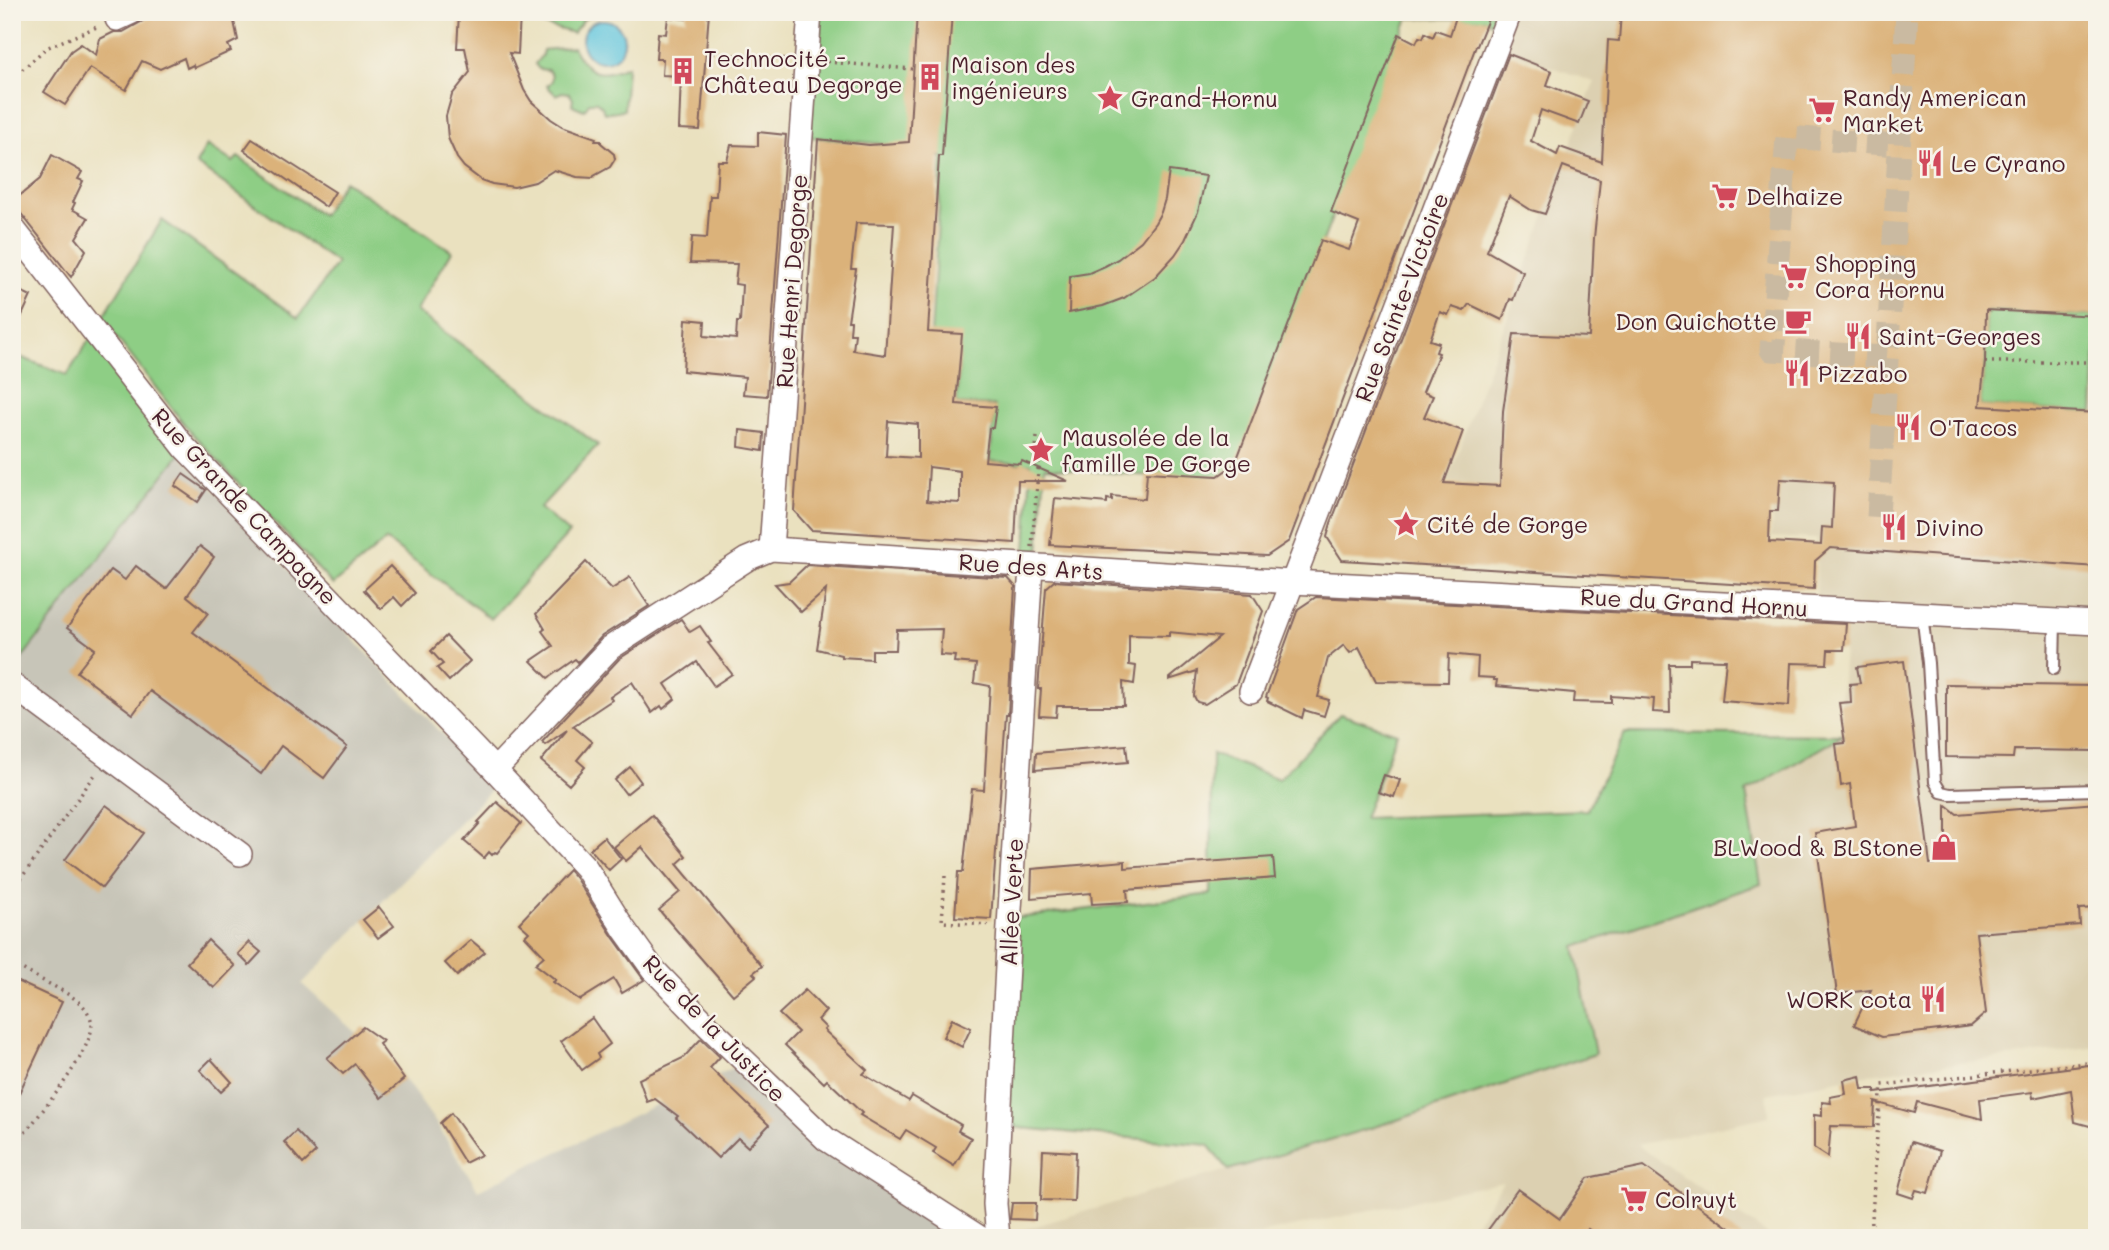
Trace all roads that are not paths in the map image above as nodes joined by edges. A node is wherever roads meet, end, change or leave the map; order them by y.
1 (810, 12) edge
2 (1510, 12) edge
3 (12, 228) edge
4 (771, 549) junction
5 (1031, 566) junction
6 (1292, 582) junction
7 (1922, 614) junction
8 (2055, 621) junction
9 (2097, 623) edge
10 (2054, 669) dead end
11 (12, 685) edge
12 (1251, 691) dead end
13 (495, 770) junction
14 (2097, 790) edge
15 (240, 854) dead end
16 (980, 1238) edge
17 (998, 1238) edge

1 - 4 street, Rue Henri Degorge
2 - 6 street, Rue Sainte-Victoire
3 - 13 street, Rue Grande Campagne
4 - 5 street, Rue des Arts
4 - 13 street
5 - 6 street, Rue des Arts
5 - 17 street, Allée Verte
6 - 7 street, Rue du Grand Hornu
6 - 12 street, Rue Sainte-Victoire
7 - 8 street, Rue du Grand Hornu
7 - 14 lane
8 - 9 street, Rue du Grand Hornu
8 - 10 lane
11 - 15 street
13 - 16 street, Rue de la Justice

